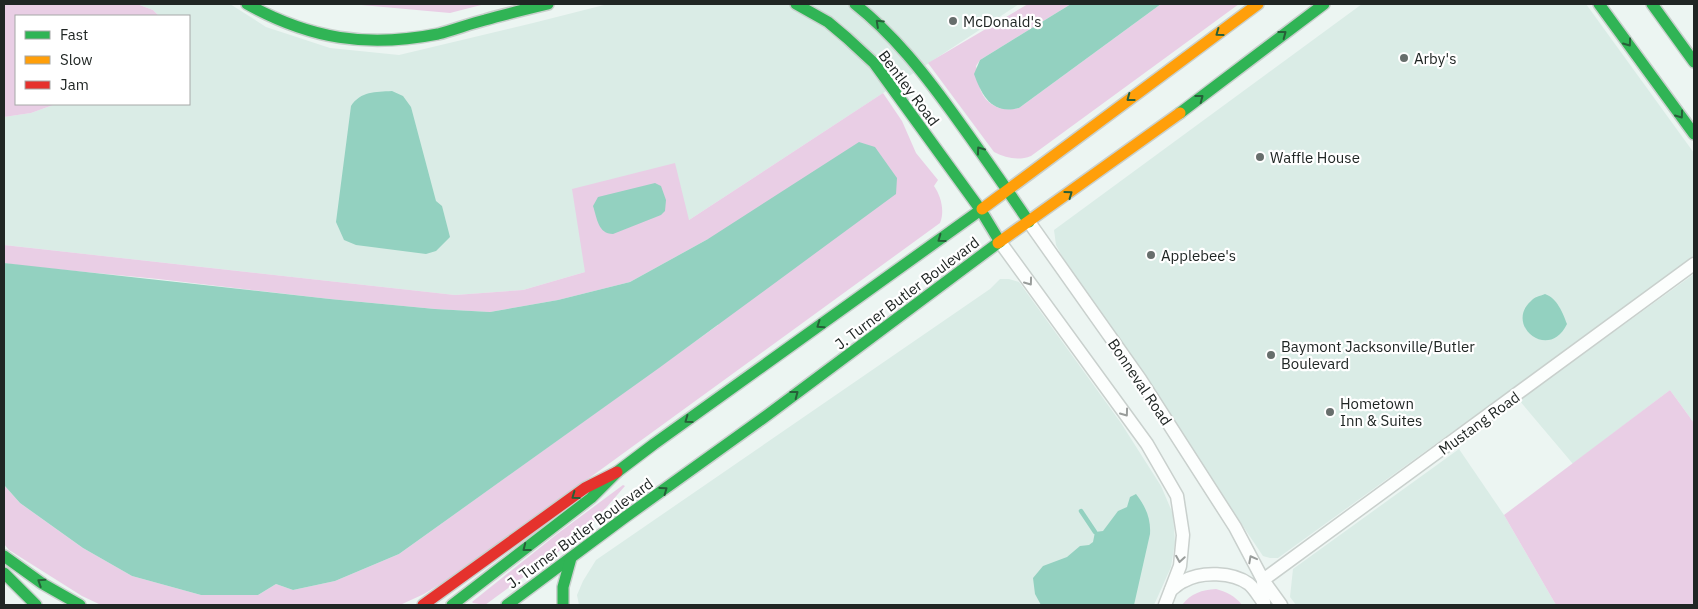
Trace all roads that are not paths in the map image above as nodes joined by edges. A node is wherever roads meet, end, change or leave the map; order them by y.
1 (246, 4) edge
2 (548, 4) edge
3 (796, 4) edge
4 (855, 4) edge
5 (1258, 4) edge
6 (1324, 4) edge
7 (1599, 4) edge
8 (1652, 4) edge
9 (1694, 62) edge
10 (1694, 134) edge
11 (1008, 190) junction
12 (980, 209) junction
13 (1029, 222) junction
14 (1000, 242) junction
15 (1694, 264) edge
16 (617, 472) junction
17 (4, 556) edge
18 (572, 558) junction
19 (4, 573) edge
20 (1263, 580) junction
21 (1171, 591) junction
22 (438, 594) junction
23 (1264, 604) edge
24 (36, 605) edge
25 (80, 605) edge
26 (414, 605) edge
27 (423, 605) edge
28 (452, 605) edge
29 (507, 605) edge
30 (563, 605) edge
31 (1165, 605) edge
32 (1281, 605) edge

1 - 2 main road
3 - 12 main road, Bentley Road
11 -> 4 main road, Bentley Road
5 -> 11 main road, J. Turner Butler Boulevard
13 -> 6 main road, J. Turner Butler Boulevard
7 -> 10 main road
8 - 9 main road
11 - 12 main road, J. Turner Butler Boulevard
11 - 13 main road, Bonneval Road
12 - 14 main road, Bonneval Road
12 -> 16 main road, J. Turner Butler Boulevard
13 - 14 main road, J. Turner Butler Boulevard
20 -> 13 street, Bonneval Road
18 -> 14 main road, J. Turner Butler Boulevard
14 -> 21 street, Bonneval Road
15 - 20 street, Mustang Road
16 -> 22 main road
16 -> 28 main road, J. Turner Butler Boulevard
25 -> 17 main road
18 - 29 main road, J. Turner Butler Boulevard
18 - 30 main road
19 - 24 main road
20 - 23 street, Bonneval Road
20 - 32 street, Bonneval Road
21 - 23 street, Bonneval Road
21 - 31 street, Bonneval Road
22 - 26 main road
22 - 27 main road

